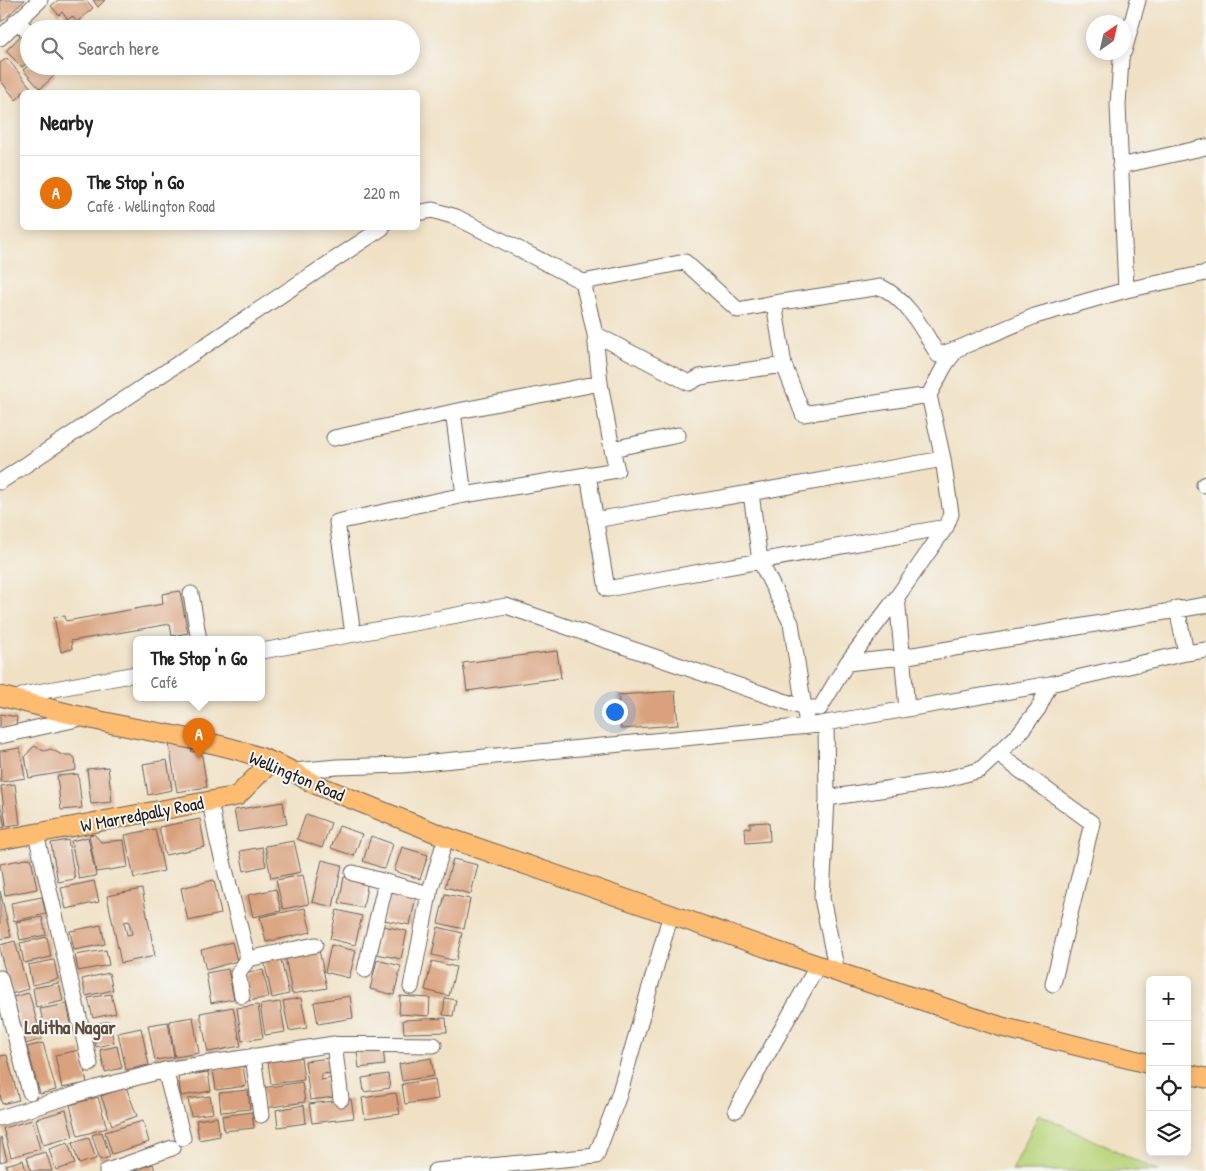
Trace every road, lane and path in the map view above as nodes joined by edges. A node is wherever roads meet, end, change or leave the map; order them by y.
1 (40, 0) edge
2 (1138, 0) edge
3 (16, 21) junction
4 (20, 24) edge
5 (1131, 24) edge
6 (0, 37) edge
7 (1122, 60) edge
8 (1206, 147) edge
9 (1120, 166) junction
10 (420, 213) edge
11 (379, 230) edge
12 (1206, 273) edge
13 (583, 282) junction
14 (1126, 290) junction
15 (774, 303) junction
16 (595, 334) junction
17 (958, 349) junction
18 (784, 365) junction
19 (600, 383) junction
20 (929, 395) junction
21 (453, 412) junction
22 (678, 435) dead end
23 (334, 438) dead end
24 (612, 449) junction
25 (943, 459) junction
26 (588, 474) junction
27 (0, 482) edge
28 (751, 493) junction
29 (464, 495) junction
30 (595, 520) junction
31 (946, 526) junction
32 (760, 561) junction
33 (190, 594) dead end
34 (897, 597) junction
35 (1206, 604) edge
36 (1177, 608) junction
37 (353, 634) junction
38 (198, 636) edge
39 (265, 650) edge
40 (1206, 650) edge
41 (1186, 653) junction
42 (902, 657) junction
43 (847, 663) junction
44 (133, 675) edge
45 (1050, 684) junction
46 (7, 698) edge
47 (804, 708) junction
48 (907, 709) junction
49 (82, 718) junction
50 (826, 723) junction
51 (809, 726) junction
52 (0, 736) edge
53 (998, 754) junction
54 (271, 762) junction
55 (294, 771) junction
56 (827, 798) junction
57 (210, 800) junction
58 (36, 834) junction
59 (446, 837) junction
60 (0, 840) edge
61 (353, 873) dead end
62 (386, 882) junction
63 (429, 894) junction
64 (671, 914) junction
65 (315, 945) dead end
66 (248, 959) junction
67 (818, 965) junction
68 (365, 970) dead end
69 (837, 972) junction
70 (0, 978) edge
71 (1053, 984) dead end
72 (411, 987) dead end
73 (242, 996) dead end
74 (334, 1044) junction
75 (434, 1045) dead end
76 (253, 1056) junction
77 (1146, 1063) edge
78 (90, 1064) dead end
79 (165, 1070) junction
80 (1191, 1075) edge
81 (1206, 1078) edge
82 (30, 1092) dead end
83 (341, 1098) dead end
84 (736, 1110) dead end
85 (261, 1114) dead end
86 (0, 1118) edge
87 (594, 1164) edge
88 (107, 1171) edge
89 (435, 1171) edge

1 - 3 street
2 - 5 street
3 - 4 street
3 - 6 street
7 - 9 street
8 - 9 street
9 - 14 street
10 - 13 street
11 - 27 street
12 - 14 street
13 - 15 street
13 - 16 street
14 - 17 street
15 - 17 street
15 - 18 street
16 - 18 street
16 - 19 street
17 - 20 street
18 - 20 street
19 - 21 street
19 - 24 street
20 - 25 street
21 - 23 street
21 - 29 street
22 - 24 street
24 - 26 street
25 - 28 street
25 - 31 street
26 - 29 street
26 - 30 street
28 - 30 street
28 - 32 street
29 - 37 street
30 - 32 street
31 - 32 street
31 - 34 street
32 - 47 street
33 - 38 street
34 - 42 street
34 - 43 street
35 - 36 street
36 - 41 street
36 - 42 street
37 - 39 street
37 - 47 street
40 - 41 street
41 - 45 street
42 - 43 street
42 - 48 street
43 - 47 street
44 - 46 street
45 - 48 street
45 - 53 street
46 - 49 main road, Wellington Road
47 - 51 street
48 - 50 street
49 - 52 street
49 - 54 main road, Wellington Road
50 - 51 street
50 - 56 street
51 - 55 street
53 - 56 street
53 - 71 street
54 - 55 main road, Wellington Road
54 - 57 main road, W Marredpally Road
55 - 59 main road, Wellington Road
56 - 69 street
57 - 58 main road, W Marredpally Road
57 - 66 street
58 - 60 main road, W Marredpally Road
58 - 78 street
59 - 63 street
59 - 64 main road, Wellington Road
61 - 62 street
62 - 63 street
62 - 68 street
63 - 72 street
64 - 67 main road, Wellington Road
64 - 87 street
65 - 66 street
66 - 73 street
67 - 69 main road, Wellington Road
67 - 84 street
69 - 77 main road, Wellington Road
70 - 82 street
74 - 75 street
74 - 76 street
74 - 83 street
76 - 79 street
76 - 85 street
79 - 86 street
79 - 88 street
80 - 81 main road
87 - 89 street

